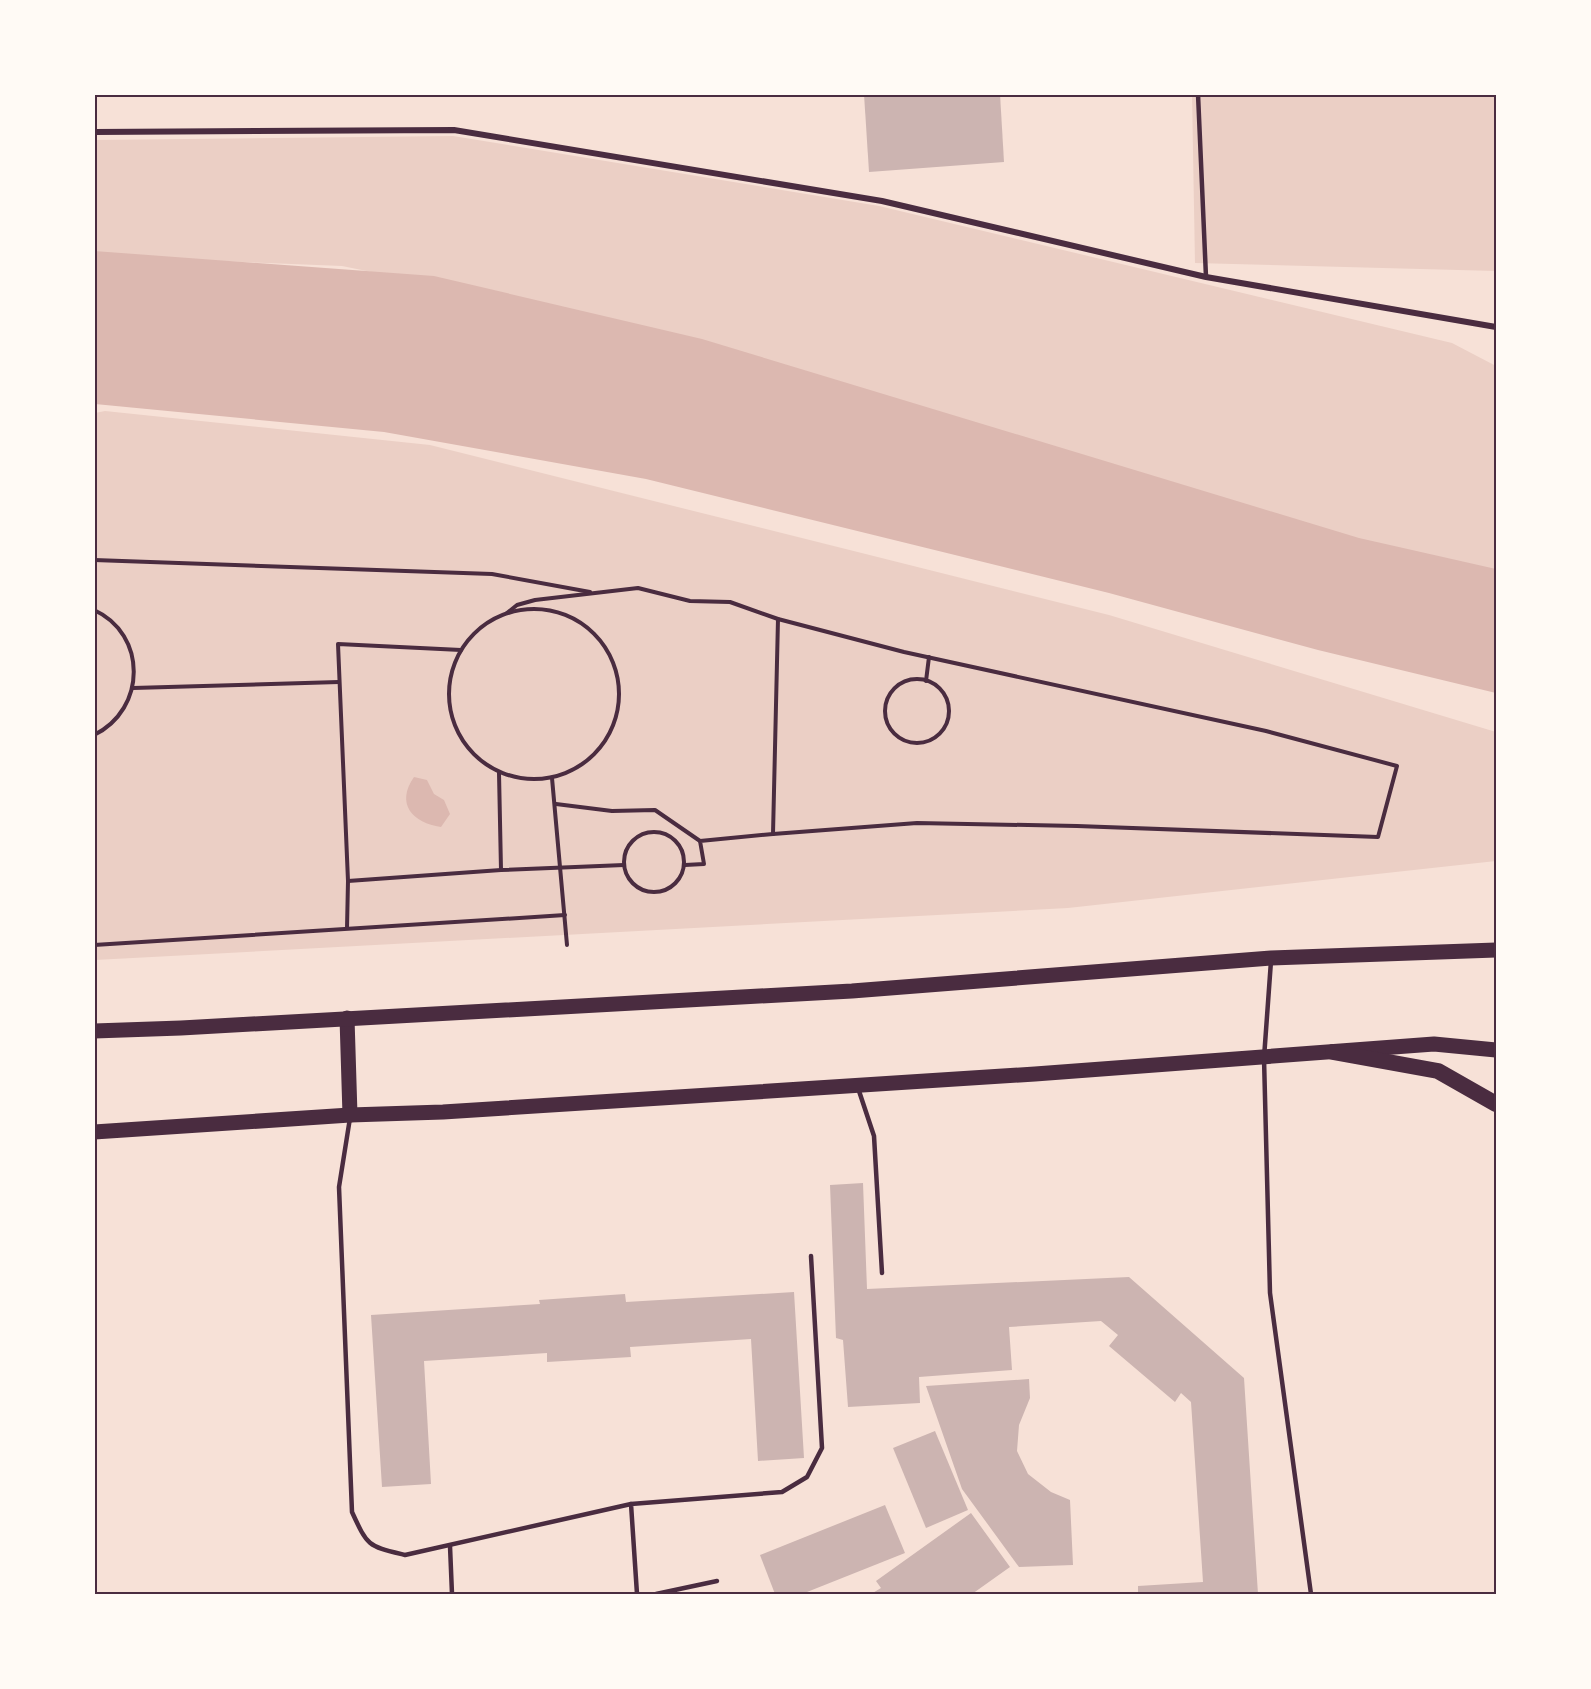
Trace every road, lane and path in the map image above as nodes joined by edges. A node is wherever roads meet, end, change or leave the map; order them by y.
1 (1198, 94) edge
2 (94, 132) edge
3 (1206, 277) junction
4 (1497, 327) edge
5 (94, 560) edge
6 (596, 593) junction
7 (94, 610) edge
8 (507, 613) junction
9 (778, 619) junction
10 (461, 650) junction
11 (928, 657) junction
12 (926, 681) junction
13 (339, 682) junction
14 (133, 688) junction
15 (94, 735) edge
16 (499, 773) junction
17 (552, 778) junction
18 (556, 804) junction
19 (773, 834) junction
20 (700, 841) junction
21 (624, 865) junction
22 (685, 865) junction
23 (561, 867) junction
24 (501, 870) junction
25 (348, 881) junction
26 (565, 915) junction
27 (347, 928) junction
28 (94, 945) edge
29 (567, 945) dead end
30 (1497, 950) edge
31 (1271, 958) junction
32 (347, 1018) junction
33 (94, 1031) edge
34 (1497, 1050) edge
35 (1333, 1052) junction
36 (1264, 1058) junction
37 (857, 1085) junction
38 (1497, 1104) edge
39 (350, 1115) junction
40 (94, 1132) edge
41 (811, 1256) dead end
42 (882, 1273) dead end
43 (631, 1504) junction
44 (450, 1546) junction
45 (717, 1581) dead end
46 (452, 1594) edge
47 (637, 1594) edge
48 (656, 1594) edge
49 (1311, 1594) edge

1 - 3 lane
2 - 3 street
3 - 4 street
5 - 6 path
6 - 8 path
6 - 9 path
7 - 14 path
8 - 10 path
8 - 17 path
9 - 11 path
9 - 19 path
10 - 13 path
10 - 16 path
11 - 12 path
11 - 19 path
12 - 12 path
13 - 14 path
13 - 25 path
14 - 15 path
16 - 17 path
16 - 24 path
17 - 18 path
18 - 20 path
18 - 23 path
19 - 20 path
20 - 22 path
21 - 22 path
21 - 22 path
21 - 23 path
23 - 24 path
23 - 26 path
24 - 25 path
25 - 27 path
26 - 27 path
26 - 29 path
27 - 28 path
30 - 31 main road
31 - 32 main road
31 - 36 lane
32 - 33 main road
32 - 39 main road
34 - 35 main road
35 - 36 main road
35 - 38 highway
36 - 37 main road
36 - 49 lane
37 - 39 main road
37 - 42 lane
39 - 40 main road
39 - 44 lane
41 - 43 lane
43 - 44 lane
43 - 47 lane
44 - 46 lane
45 - 48 lane

